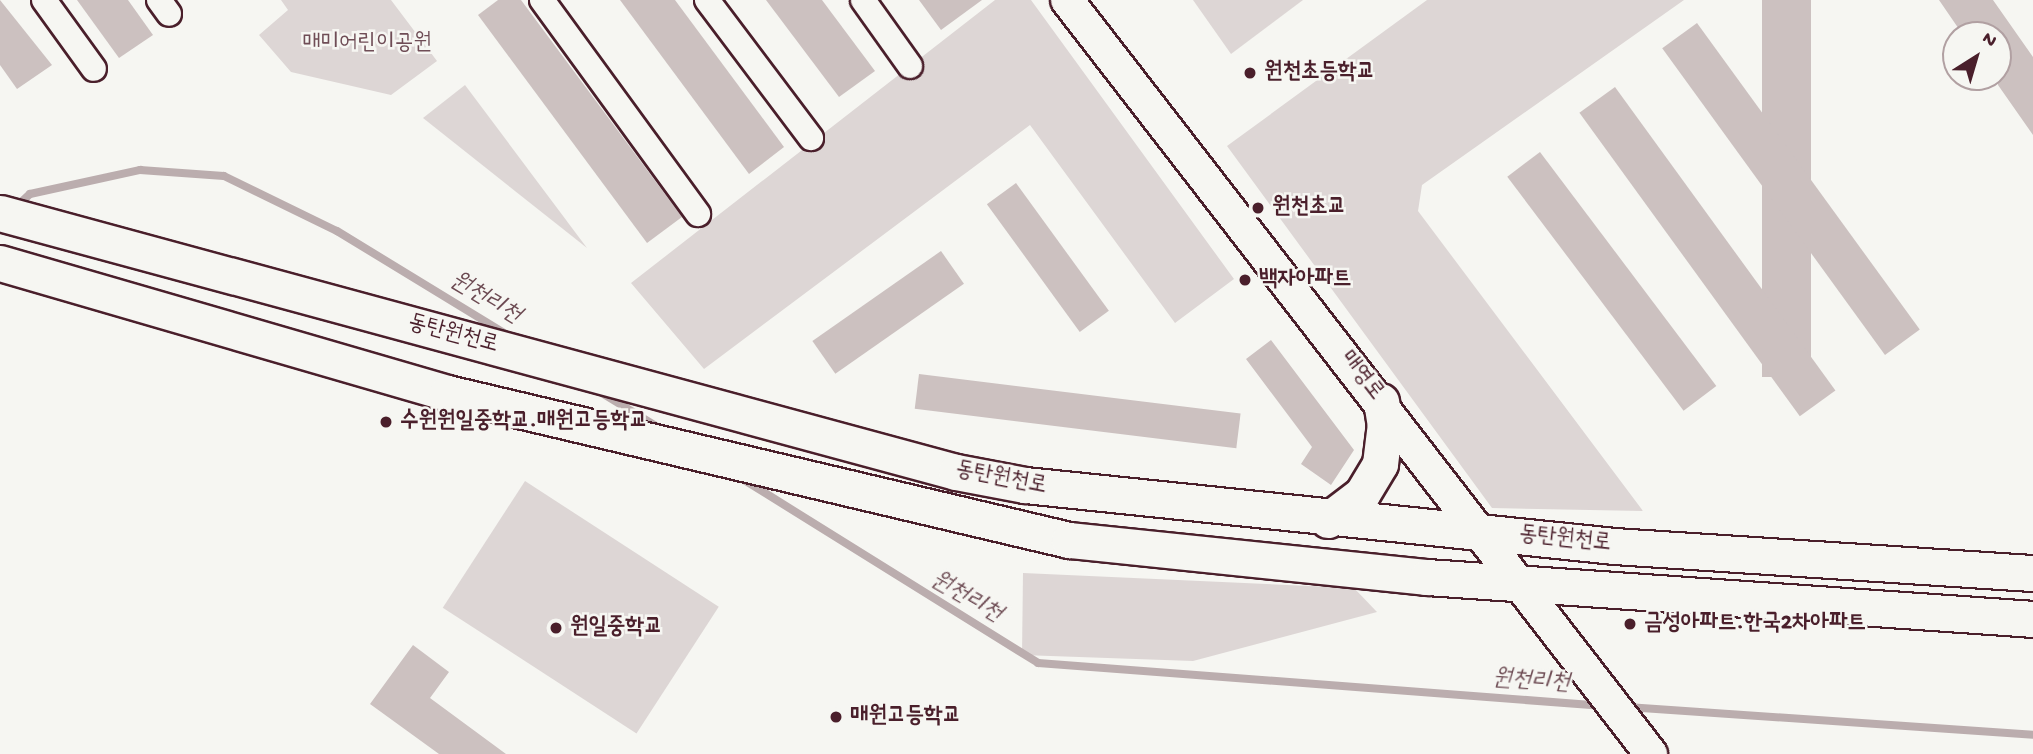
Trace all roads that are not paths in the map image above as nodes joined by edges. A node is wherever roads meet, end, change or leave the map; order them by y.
1 (44, 0) edge
2 (542, 0) edge
3 (707, 0) edge
4 (863, 0) edge
5 (1067, 0) edge
6 (910, 66) dead end
7 (94, 69) dead end
8 (811, 138) dead end
9 (0, 212) edge
10 (698, 214) dead end
11 (0, 263) edge
12 (1381, 401) junction
13 (1328, 520) junction
14 (1482, 531) junction
15 (2033, 573) edge
16 (1513, 578) junction
17 (2033, 619) edge
18 (1651, 754) edge

1 - 7 street
2 - 10 street
3 - 8 street
4 - 6 street
5 - 12 street, 매영로
9 - 13 main road, 동탄원천로
11 - 16 main road, 동탄원천로
12 - 13 main road
12 - 14 street, 매영로
13 - 14 main road, 동탄원천로
14 - 15 main road, 동탄원천로
14 - 16 street, 매영로
16 - 17 main road, 동탄원천로
16 - 18 street, 매영로

